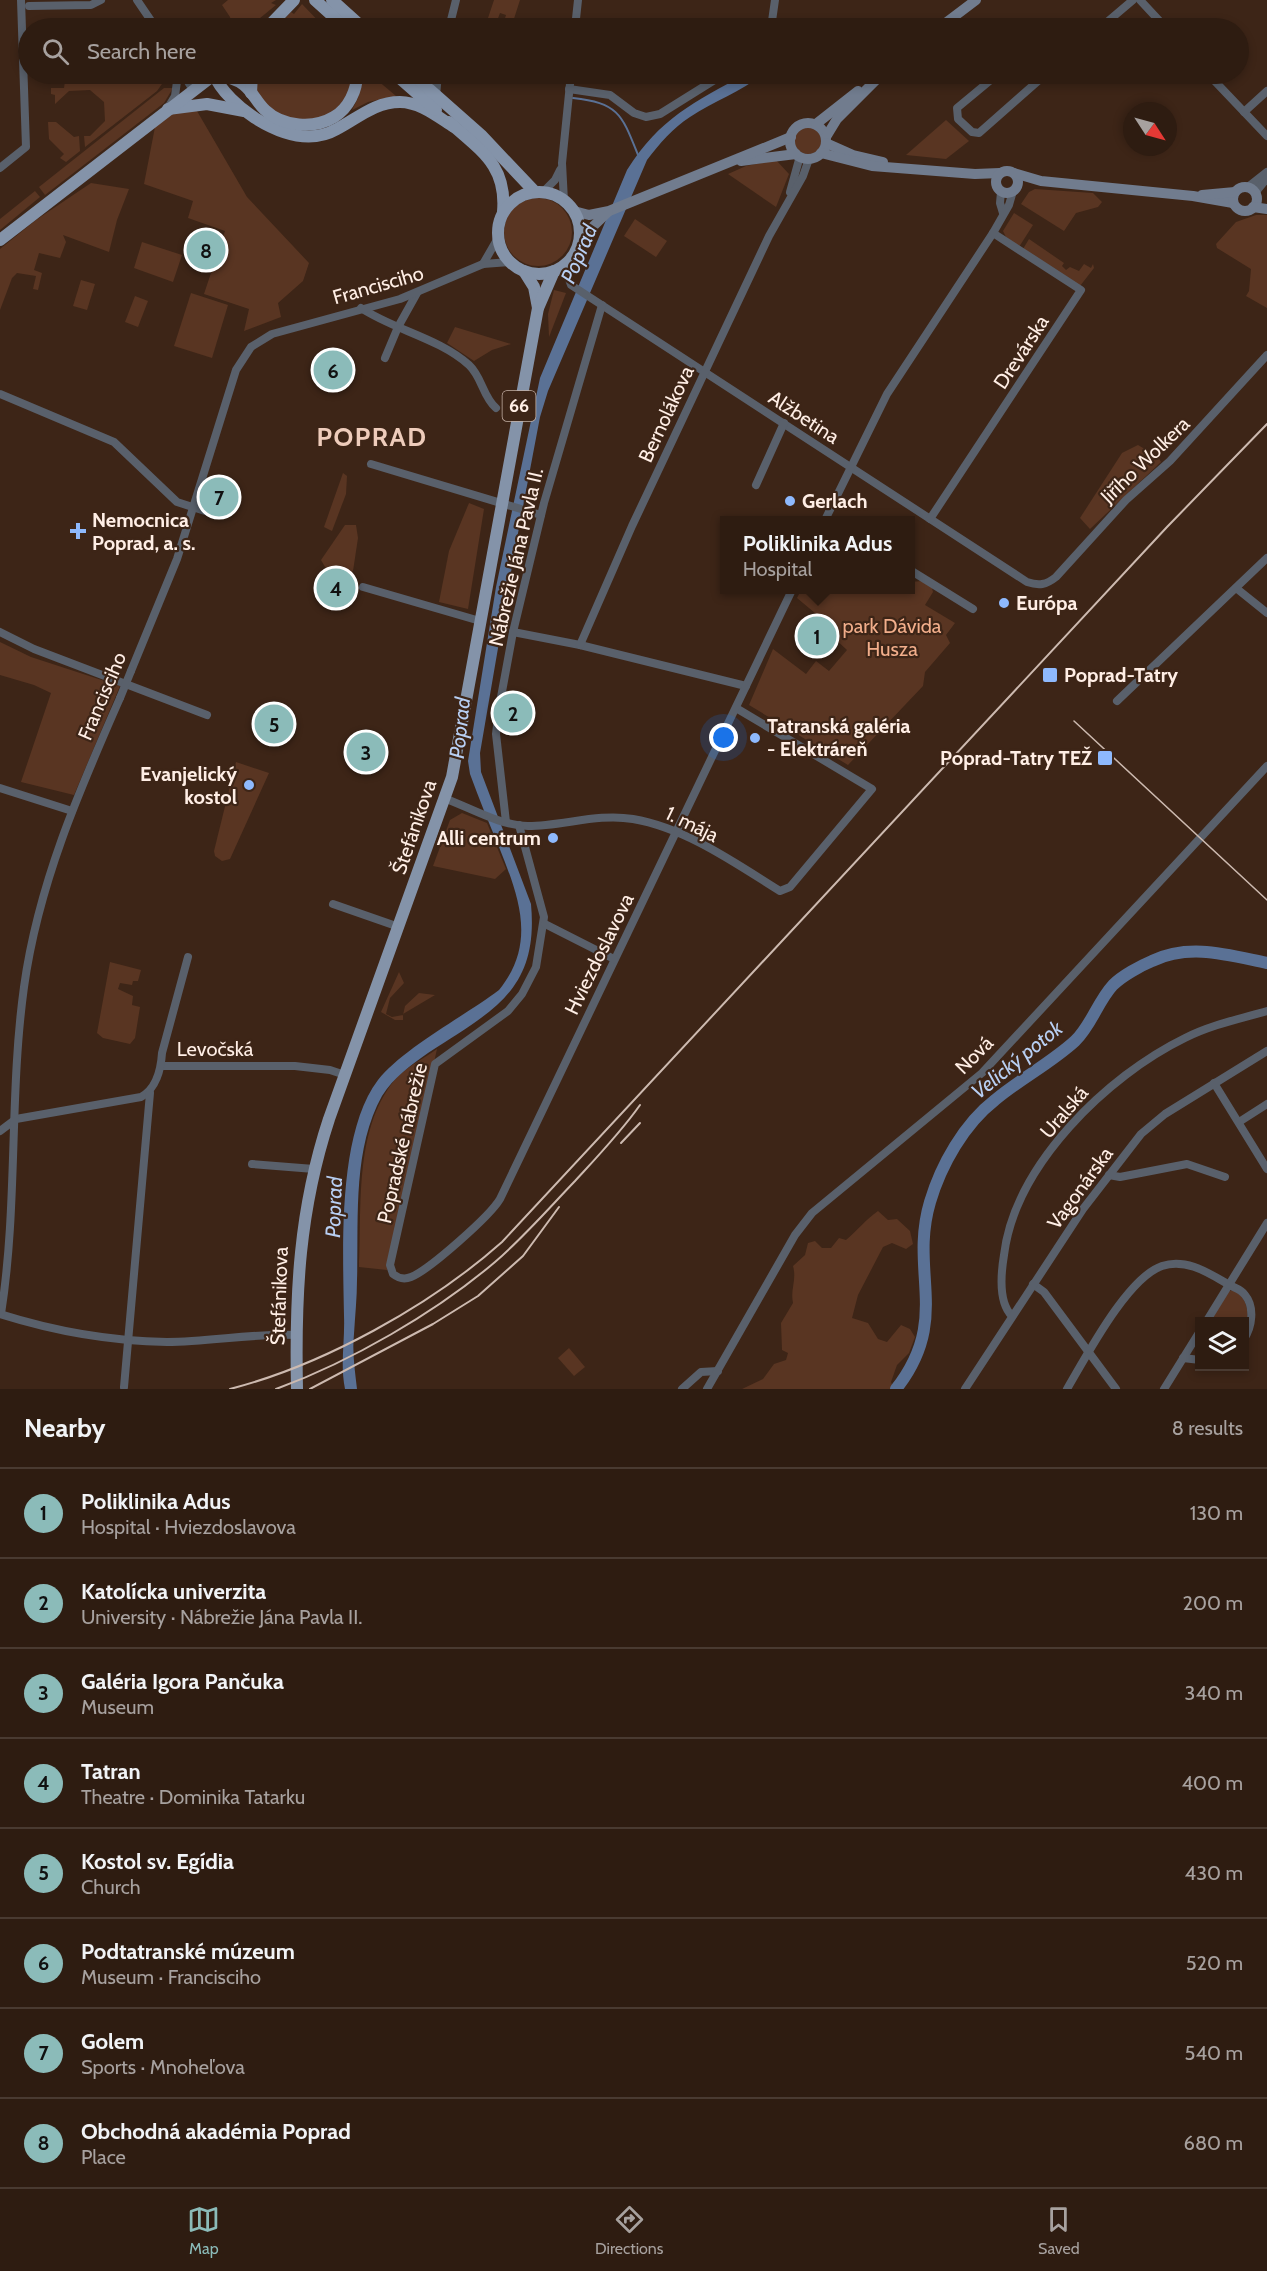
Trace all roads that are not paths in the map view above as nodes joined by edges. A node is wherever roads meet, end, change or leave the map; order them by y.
1 (21, 0) edge
2 (101, 0) edge
3 (137, 0) edge
4 (315, 0) edge
5 (332, 0) edge
6 (456, 0) edge
7 (578, 0) edge
8 (775, 0) edge
9 (976, 0) edge
10 (1133, 0) edge
11 (1140, 0) edge
12 (292, 3) edge
13 (29, 6) dead end
14 (22, 18) edge
15 (149, 18) edge
16 (278, 18) edge
17 (328, 18) edge
18 (335, 18) edge
19 (352, 18) edge
20 (452, 18) edge
21 (576, 18) edge
22 (772, 18) edge
23 (952, 18) edge
24 (1112, 18) edge
25 (1157, 18) edge
26 (24, 84) edge
27 (177, 84) edge
28 (189, 84) edge
29 (200, 84) edge
30 (219, 84) edge
31 (240, 84) edge
32 (251, 84) edge
33 (355, 84) edge
34 (406, 84) edge
35 (423, 84) edge
36 (437, 84) edge
37 (570, 84) edge
38 (708, 84) edge
39 (869, 84) edge
40 (872, 84) edge
41 (986, 84) edge
42 (1035, 84) edge
43 (1217, 84) edge
44 (569, 89) junction
45 (193, 90) junction
46 (1267, 91) edge
47 (251, 93) junction
48 (436, 96) junction
49 (207, 104) junction
50 (167, 109) junction
51 (244, 111) junction
52 (1244, 112) junction
53 (816, 124) junction
54 (454, 127) junction
55 (1267, 136) edge
56 (791, 137) junction
57 (824, 145) junction
58 (801, 156) junction
59 (729, 162) junction
60 (562, 163) junction
61 (0, 168) edge
62 (1267, 172) edge
63 (1000, 173) junction
64 (1014, 173) junction
65 (975, 174) junction
66 (1267, 178) edge
67 (1041, 181) junction
68 (1007, 188) junction
69 (539, 192) junction
70 (1257, 194) edge
71 (1234, 198) junction
72 (564, 201) junction
73 (1253, 207) junction
74 (1267, 209) edge
75 (574, 211) junction
76 (609, 211) junction
77 (503, 213) junction
78 (993, 233) junction
79 (498, 238) junction
80 (580, 238) junction
81 (0, 240) edge
82 (569, 261) junction
83 (510, 262) junction
84 (483, 264) junction
85 (524, 271) junction
86 (555, 271) junction
87 (417, 293) junction
88 (602, 305) junction
89 (361, 308) junction
90 (538, 308) junction
91 (398, 327) junction
92 (1267, 355) edge
93 (385, 358) dead end
94 (704, 372) junction
95 (0, 394) edge
96 (496, 408) dead end
97 (784, 423) junction
98 (371, 464) dead end
99 (852, 467) junction
100 (756, 484) dead end
101 (504, 505) junction
102 (193, 509) junction
103 (205, 511) dead end
104 (541, 515) junction
105 (828, 516) edge
106 (930, 519) junction
107 (1267, 558) edge
108 (915, 573) edge
109 (1044, 584) joint
110 (363, 587) dead end
111 (1236, 588) junction
112 (790, 594) edge
113 (973, 609) dead end
114 (1267, 613) edge
115 (480, 621) junction
116 (0, 632) edge
117 (513, 632) junction
118 (580, 645) junction
119 (746, 686) junction
120 (1117, 701) dead end
121 (736, 708) junction
122 (207, 715) dead end
123 (1267, 766) edge
124 (0, 788) edge
125 (446, 800) junction
126 (72, 811) junction
127 (503, 820) junction
128 (519, 825) junction
129 (676, 831) junction
130 (333, 904) dead end
131 (544, 924) junction
132 (399, 927) junction
133 (188, 957) dead end
134 (614, 959) junction
135 (1263, 1012) edge
136 (1267, 1020) edge
137 (1267, 1051) edge
138 (161, 1066) junction
139 (345, 1075) junction
140 (1214, 1083) junction
141 (150, 1093) junction
142 (1267, 1104) edge
143 (16, 1119) junction
144 (1239, 1122) junction
145 (0, 1131) edge
146 (252, 1164) dead end
147 (314, 1169) junction
148 (1267, 1169) edge
149 (1109, 1175) junction
150 (1225, 1177) dead end
151 (1267, 1223) edge
152 (390, 1265) joint
153 (1033, 1284) junction
154 (1229, 1285) junction
155 (0, 1314) edge
156 (1012, 1316) junction
157 (1209, 1317) edge
158 (1249, 1324) edge
159 (296, 1335) junction
160 (1195, 1339) edge
161 (128, 1340) junction
162 (1089, 1352) junction
163 (1183, 1358) junction
164 (1195, 1359) edge
165 (718, 1371) junction
166 (124, 1387) dead end
167 (297, 1389) edge
168 (682, 1389) edge
169 (707, 1389) edge
170 (965, 1389) edge
171 (1067, 1389) edge
172 (1116, 1389) edge
173 (1164, 1389) edge

1 - 14 street
2 - 13 street
3 - 15 street
4 - 17 main road
4 - 18 main road
5 - 19 main road
6 - 20 street
7 - 21 street
8 - 22 street
9 - 23 street
10 - 24 street
11 - 25 street
12 - 16 main road
26 - 61 street
27 - 50 street
28 - 45 street
29 - 45 main road
30 - 51 main road
31 - 47 main road
32 - 47 main road
33 - 47 main road
34 - 54 main road
35 - 48 main road
36 - 48 street
37 - 44 street
38 - 44 street
39 - 53 street
40 - 57 street
41 - 42 street
43 - 52 street
44 - 60 street
45 - 49 main road
45 - 50 main road
46 - 52 street
48 - 69 main road
49 - 50 main road
49 - 51 main road
50 - 81 main road
51 - 54 main road
52 - 55 street
53 - 56 street
53 - 57 street
54 - 77 main road
56 - 58 street
56 - 59 street
57 - 58 street
57 - 65 street
58 - 59 street
58 - 94 street, Bernolákova
59 - 76 street
60 - 69 street
60 - 72 street
62 - 70 street
63 - 64 street
63 - 65 street
63 - 68 street
64 - 67 street
64 - 68 street
65 - 68 street
66 - 70 street
67 - 68 street
67 - 71 street
68 - 78 street
69 - 72 main road
69 - 77 main road
70 - 71 street
70 - 73 street
71 - 73 street
72 - 75 main road
73 - 74 street
75 - 76 street
75 - 80 main road
76 - 80 street
77 - 79 main road
78 - 99 street
78 - 106 street, Drevárska
79 - 83 main road
79 - 84 street
80 - 82 main road, 66
82 - 86 main road, 66
82 - 88 street, Alžbetina
83 - 84 street, Francisciho
83 - 85 main road
84 - 87 street, Francisciho
85 - 86 main road
85 - 90 main road, Štefánikova / 66
86 - 90 main road, Štefánikova / 66
87 - 89 street, Francisciho
87 - 91 street
88 - 94 street, Alžbetina
88 - 104 street, Nábrežie Jána Pavla II.
89 - 91 street
89 - 102 street, Francisciho
90 - 101 main road, Štefánikova / 66
91 - 93 street
91 - 96 street
92 - 109 street, Jiřího Wolkera
94 - 97 street, Alžbetina
94 - 118 street, Bernolákova
95 - 102 street
97 - 99 street, Alžbetina
97 - 100 street
98 - 101 street
99 - 105 street
99 - 106 street, Alžbetina
101 - 104 street
101 - 115 main road, Štefánikova / 66
102 - 103 street
102 - 126 street, Francisciho, bridge
104 - 117 street, Nábrežie Jána Pavla II.
106 - 109 street, Alžbetina
107 - 111 street
108 - 113 street
110 - 115 street
111 - 114 street
111 - 120 street
112 - 119 street, Hviezdoslavova
115 - 125 main road, Štefánikova / 66
116 - 122 street
117 - 118 street
117 - 127 street, Nábrežie Jána Pavla II.
118 - 119 street
119 - 121 street, Hviezdoslavova
121 - 129 street, Hviezdoslavova
121 - 129 street, 1. mája
123 - 165 street, Nová
124 - 126 street
125 - 127 street, 1. mája
125 - 132 main road, Štefánikova / 66
126 - 143 street, Francisciho
127 - 128 street, 1. mája
128 - 129 street, 1. mája
128 - 131 street, Popradské nábrežie
129 - 134 street, Hviezdoslavova
130 - 132 street
131 - 134 street
131 - 152 street, Popradské nábrežie
132 - 139 main road, Štefánikova / 66
133 - 138 street
134 - 152 street, Hviezdoslavova
135 - 136 street, Uralská
135 - 156 street, Uralská
137 - 140 street, Vagonárska
138 - 139 street, Levočská
138 - 141 street, Levočská
139 - 147 main road, Štefánikova
140 - 144 street
140 - 149 street, Vagonárska
141 - 143 street
141 - 161 street, Levočská
142 - 144 street
143 - 145 street
143 - 155 street, Francisciho
144 - 148 street
146 - 147 street
147 - 159 main road, Štefánikova
149 - 150 street
149 - 153 street, Vagonárska
151 - 154 street
153 - 156 street, Vagonárska
153 - 162 street
154 - 157 street
154 - 158 street
154 - 162 street
155 - 161 street
156 - 170 street, Vagonárska
159 - 161 street
159 - 167 main road, Štefánikova
160 - 163 street
161 - 166 street, Levočská
162 - 171 street
162 - 172 street
163 - 164 street
163 - 173 street
165 - 168 street
165 - 169 street, Nová

